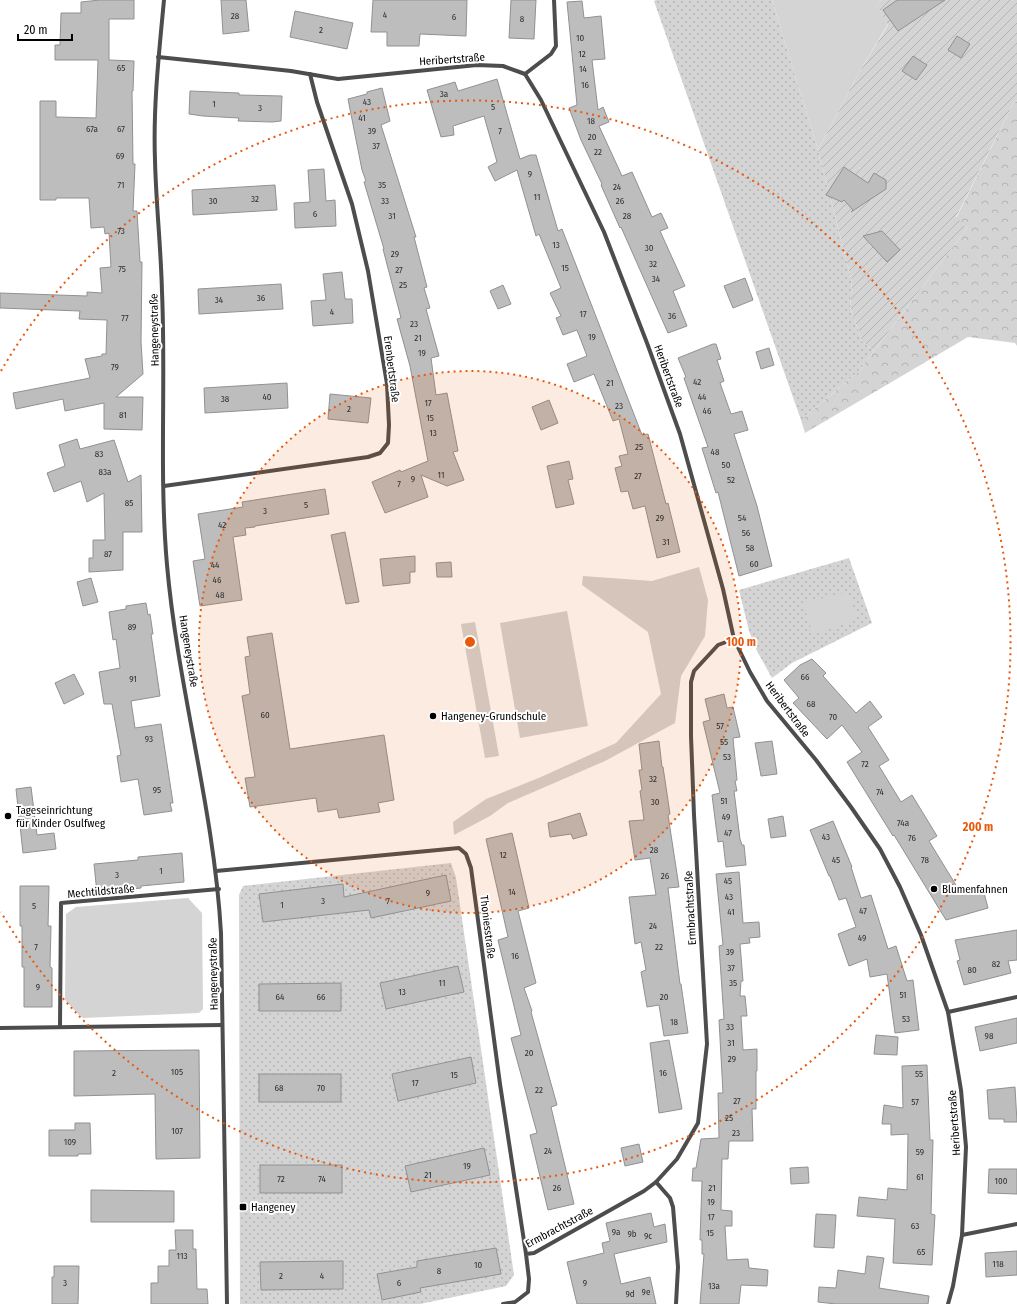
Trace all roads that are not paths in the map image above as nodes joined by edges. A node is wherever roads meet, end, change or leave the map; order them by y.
1 (164, 0) edge
2 (554, 0) edge
3 (158, 58) junction
4 (310, 74) junction
5 (525, 74) junction
6 (164, 486) junction
7 (734, 639) junction
8 (216, 871) junction
9 (219, 889) junction
10 (1017, 997) edge
11 (948, 1012) junction
12 (222, 1025) junction
13 (60, 1027) junction
14 (0, 1028) edge
15 (656, 1182) junction
16 (1017, 1224) edge
17 (962, 1235) junction
18 (526, 1254) junction
19 (227, 1304) edge
20 (503, 1304) edge
21 (676, 1304) edge
22 (948, 1304) edge

1 - 3 street, Hangeneystraße
2 - 5 street
3 - 4 street, Heribertstraße
3 - 6 street, Hangeneystraße
4 - 5 street, Heribertstraße
4 - 6 street, Erenbertstraße
5 - 7 street, Heribertstraße
6 - 8 street, Hangeneystraße
7 - 11 street, Heribertstraße
7 - 15 street, Ermbrachtstraße
8 - 9 street, Hangeneystraße
8 - 18 street, Thoniesstraße
9 - 12 street, Hangeneystraße
9 - 13 street, Mechtildstraße
10 - 11 street
11 - 17 street, Heribertstraße
12 - 13 street
12 - 19 street, Hangeneystraße
13 - 14 street
15 - 18 street, Ermbrachtstraße
15 - 21 street
16 - 17 street
17 - 22 street, Heribertstraße
18 - 20 street, Ermbrachtstraße

